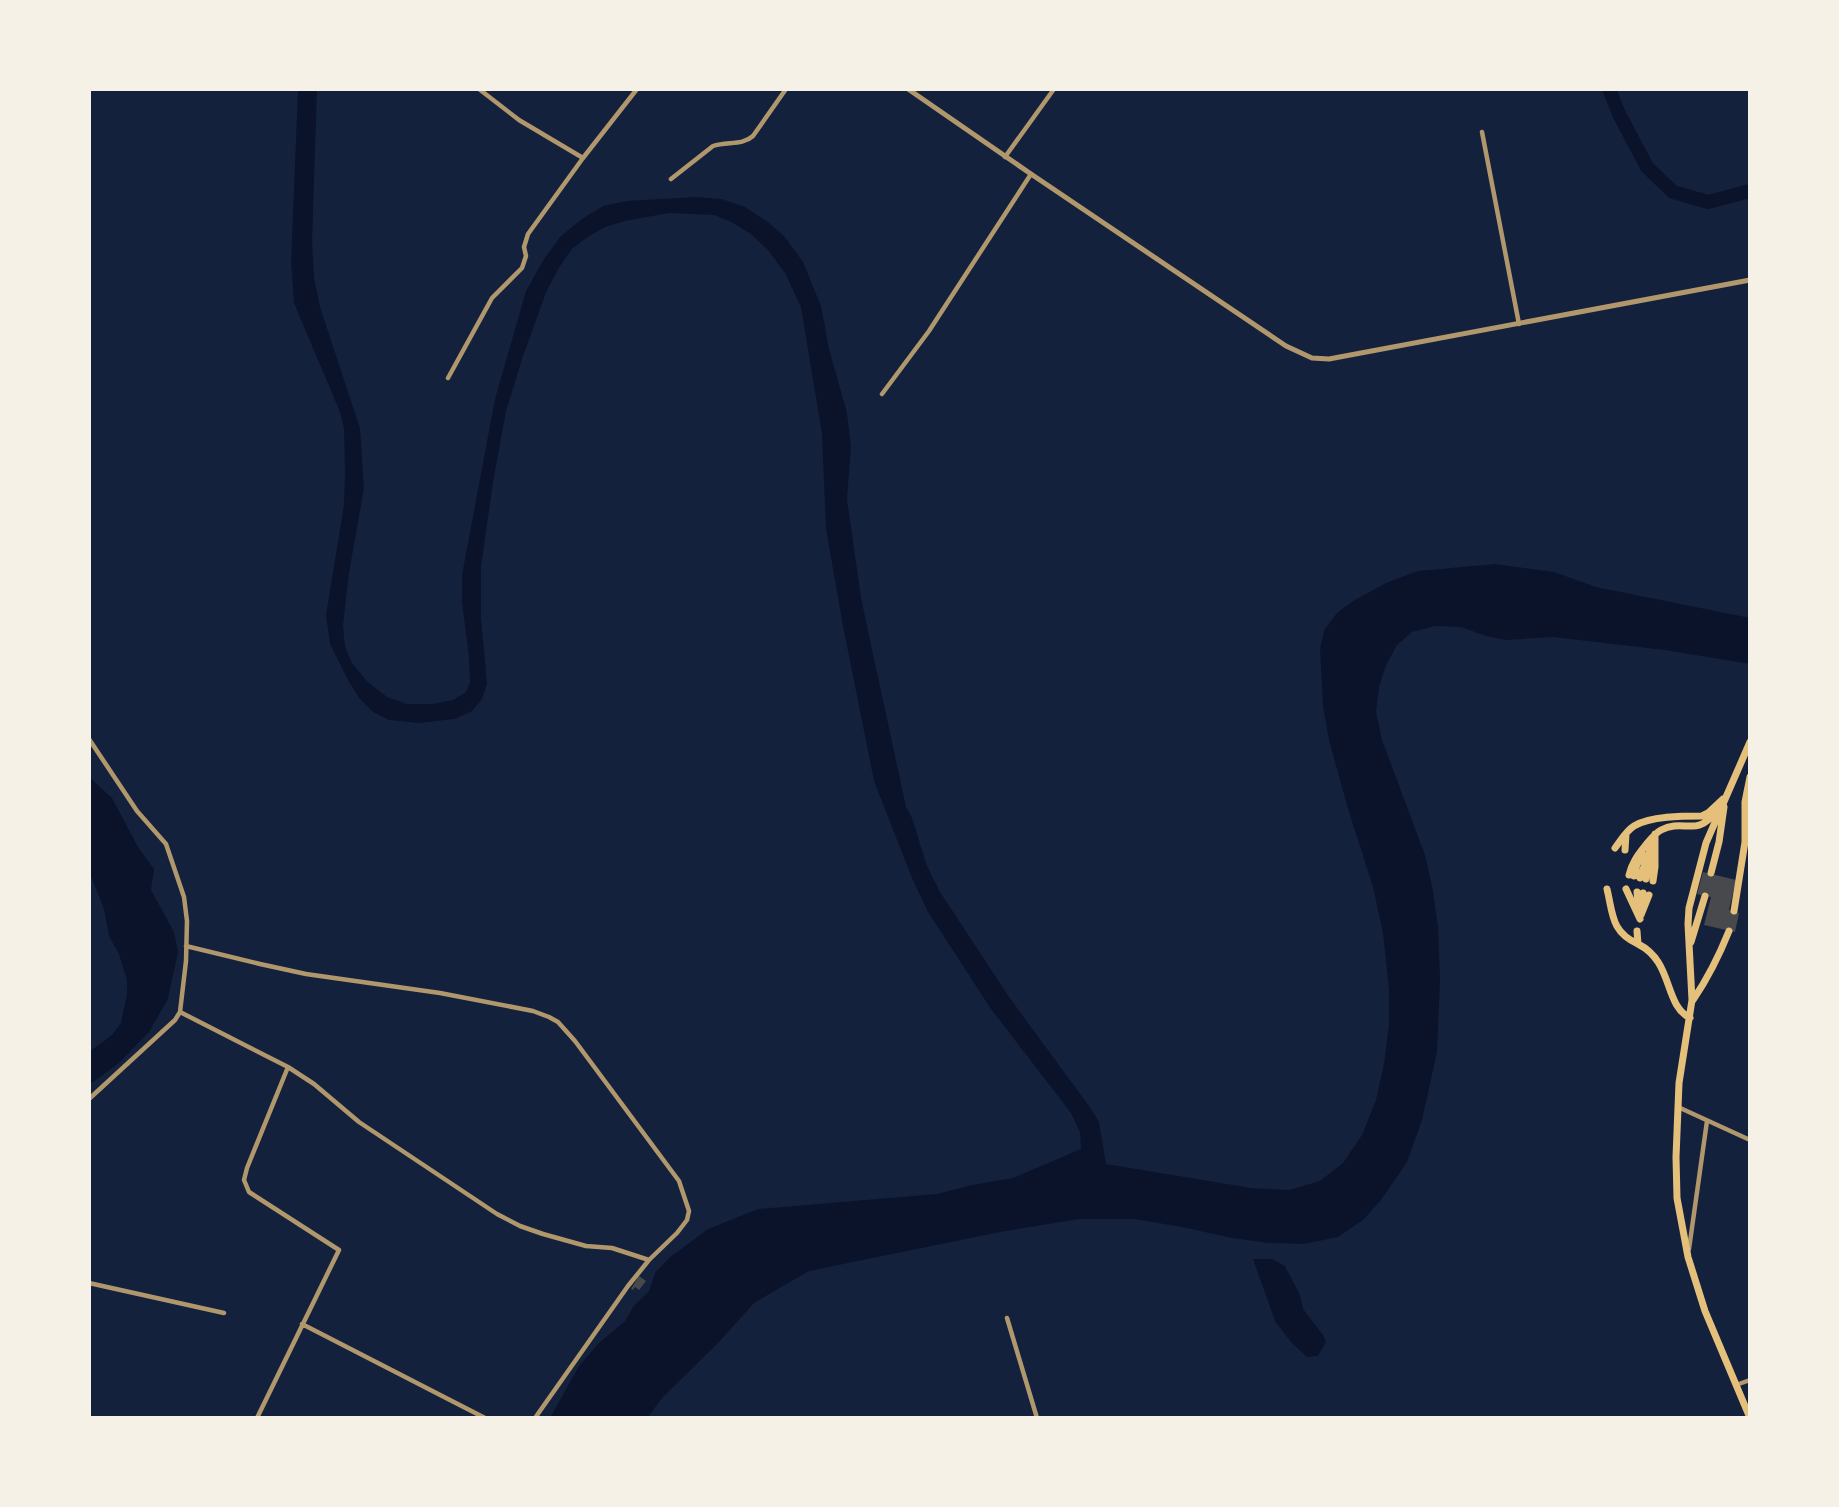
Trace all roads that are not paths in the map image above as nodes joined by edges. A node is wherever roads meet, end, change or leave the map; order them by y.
1 (479, 89) edge
2 (637, 89) edge
3 (786, 89) edge
4 (908, 89) edge
5 (1054, 89) edge
6 (1482, 132) dead end
7 (1005, 157) junction
8 (583, 158) junction
9 (1031, 174) junction
10 (671, 179) dead end
11 (1750, 280) edge
12 (1519, 324) junction
13 (448, 378) dead end
14 (882, 394) dead end
15 (89, 739) edge
16 (1750, 742) edge
17 (1750, 777) edge
18 (1726, 796) junction
19 (1626, 833) junction
20 (1655, 834) junction
21 (1615, 848) dead end
22 (1625, 850) dead end
23 (1711, 873) dead end
24 (1640, 878) junction
25 (1607, 889) dead end
26 (1616, 891) dead end
27 (1705, 896) dead end
28 (1611, 904) junction
29 (1734, 911) dead end
30 (1640, 919) joint
31 (1637, 931) dead end
32 (1729, 931) dead end
33 (1638, 943) junction
34 (186, 946) junction
35 (1690, 947) junction
36 (1692, 1000) junction
37 (180, 1012) junction
38 (1690, 1018) junction
39 (288, 1067) junction
40 (89, 1098) edge
41 (1678, 1107) junction
42 (1707, 1121) junction
43 (1750, 1140) edge
44 (1688, 1257) junction
45 (649, 1260) junction
46 (89, 1283) edge
47 (224, 1313) dead end
48 (1007, 1318) dead end
49 (302, 1324) junction
50 (1750, 1380) edge
51 (1736, 1385) junction
52 (257, 1418) edge
53 (485, 1418) edge
54 (535, 1418) edge
55 (1037, 1418) edge
56 (1749, 1418) edge

1 - 8 street
2 - 8 street
3 - 10 street
4 - 7 street
5 - 7 street
6 - 12 street
7 - 9 street
8 - 13 street
9 - 12 street
9 - 14 street
11 - 12 street
15 - 34 street
16 - 18 highway
17 - 29 highway
18 - 19 highway
18 - 20 highway
18 - 23 highway
18 - 35 highway
19 - 21 highway
19 - 22 highway
20 - 24 highway
20 - 24 highway
20 - 24 highway
25 - 28 highway
26 - 28 highway
27 - 35 highway
28 - 33 highway
30 - 30 highway
31 - 33 highway
32 - 36 highway
33 - 38 highway
34 - 37 street
34 - 45 street
35 - 36 highway
36 - 38 highway
37 - 39 street
37 - 40 street
38 - 41 highway
39 - 45 street
39 - 49 street
41 - 42 street
41 - 44 highway
42 - 43 street
42 - 44 street
44 - 51 highway
45 - 54 street
46 - 47 street
48 - 55 street
49 - 52 street
49 - 53 street
50 - 51 street
51 - 56 highway

